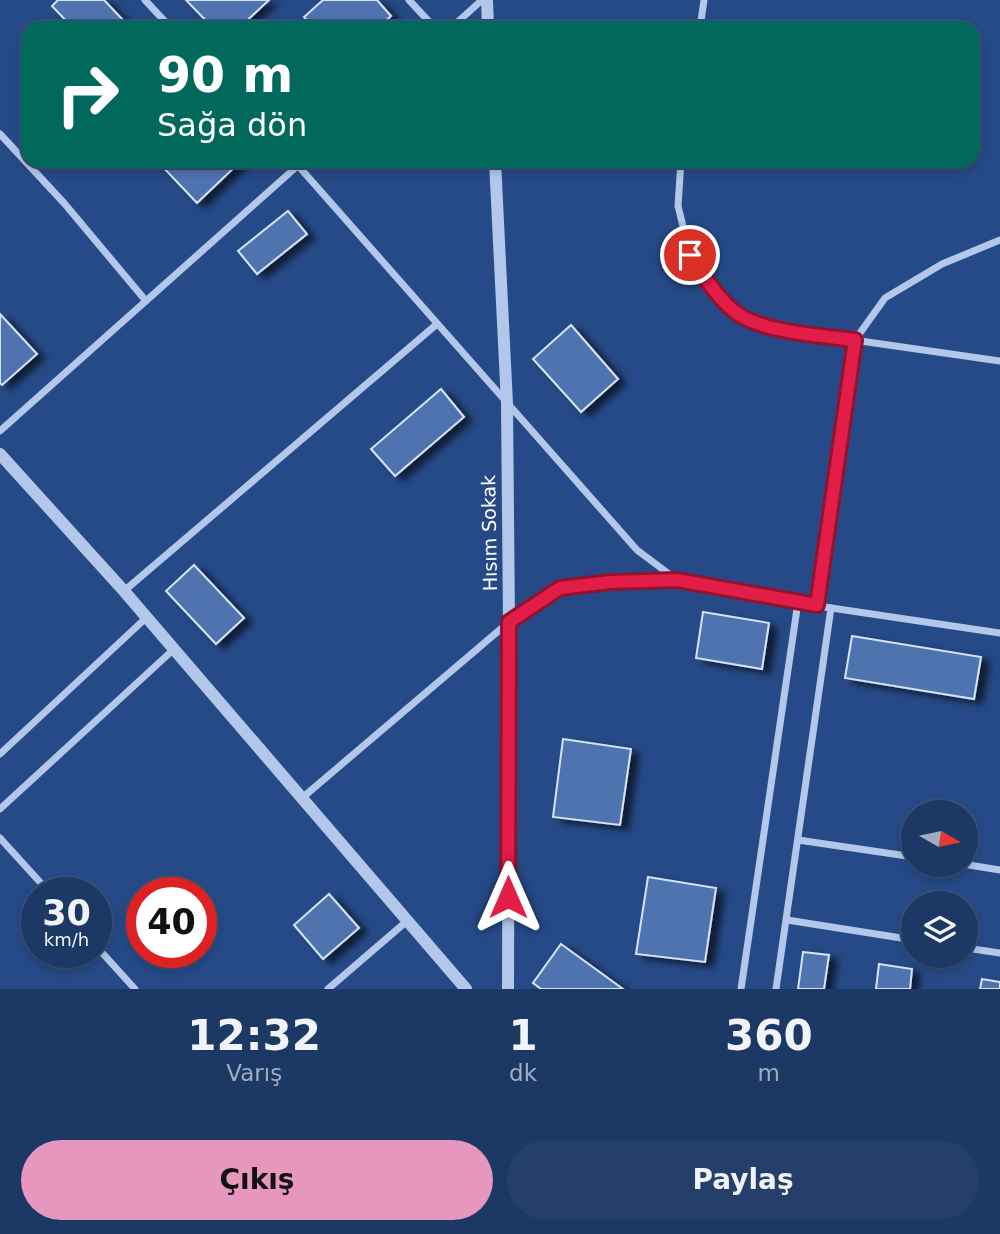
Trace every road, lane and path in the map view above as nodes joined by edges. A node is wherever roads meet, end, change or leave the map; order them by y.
1 (145, 0) edge
2 (409, 0) edge
3 (484, 0) edge
4 (704, 0) edge
5 (164, 21) edge
6 (428, 21) edge
7 (459, 21) edge
8 (487, 21) edge
9 (701, 21) edge
10 (0, 134) edge
11 (21, 157) edge
12 (32, 168) edge
13 (291, 168) edge
14 (303, 168) edge
15 (495, 168) edge
16 (681, 168) edge
17 (1000, 240) edge
18 (146, 301) junction
19 (437, 324) junction
20 (855, 340) junction
21 (1000, 361) edge
22 (507, 404) junction
23 (0, 431) edge
24 (0, 454) edge
25 (677, 580) junction
26 (124, 591) junction
27 (798, 602) junction
28 (817, 605) junction
29 (831, 607) junction
30 (146, 617) junction
31 (509, 622) junction
32 (1000, 633) edge
33 (174, 649) junction
34 (0, 754) edge
35 (302, 799) junction
36 (0, 809) edge
37 (0, 838) edge
38 (798, 840) junction
39 (901, 855) edge
40 (978, 866) edge
41 (1000, 870) edge
42 (35, 877) edge
43 (787, 920) junction
44 (407, 921) junction
45 (901, 938) edge
46 (978, 950) edge
47 (1000, 953) edge
48 (112, 964) edge
49 (135, 989) edge
50 (328, 989) edge
51 (467, 989) edge
52 (508, 989) edge
53 (741, 989) edge
54 (776, 989) edge

1 - 5 street
2 - 6 street
3 - 7 street
3 - 8 street
4 - 9 street
10 - 11 street
12 - 18 street
13 - 18 street
14 - 19 street
15 - 22 street, Hısım Sokak
16 - 20 street
17 - 20 street
18 - 23 street
19 - 22 street
19 - 26 street
20 - 21 street
20 - 28 street
22 - 25 street
22 - 31 street, Hısım Sokak
24 - 26 street
25 - 27 street
25 - 31 street
26 - 30 street
27 - 28 street
27 - 53 street
28 - 29 street
29 - 32 street
29 - 38 street
30 - 33 street
30 - 34 street
31 - 35 street
31 - 52 street, Hısım Sokak
33 - 35 street
33 - 36 street
35 - 44 street
37 - 42 street
38 - 39 street
38 - 43 street
40 - 41 street
43 - 45 street
43 - 54 street
44 - 50 street
44 - 51 street
46 - 47 street
48 - 49 street

